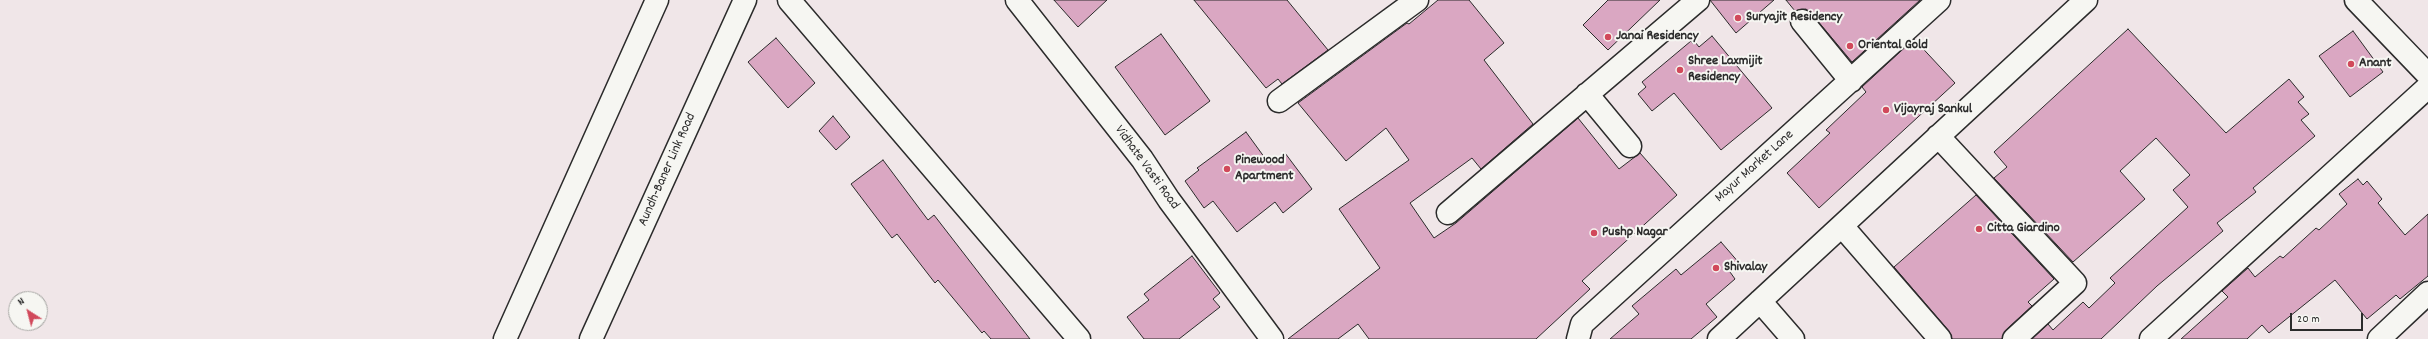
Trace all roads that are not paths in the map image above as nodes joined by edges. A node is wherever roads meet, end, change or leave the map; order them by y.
1 (657, 0) edge
2 (745, 0) edge
3 (789, 0) edge
4 (1017, 0) edge
5 (1417, 0) edge
6 (1698, 0) edge
7 (1939, 0) edge
8 (2086, 0) edge
9 (2356, 0) edge
10 (1802, 21) dead end
11 (2428, 75) edge
12 (1851, 80) junction
13 (2428, 87) edge
14 (1587, 94) junction
15 (1280, 101) dead end
16 (1938, 136) junction
17 (1630, 146) dead end
18 (1448, 213) dead end
19 (1842, 226) junction
20 (2428, 293) edge
21 (1760, 302) junction
22 (505, 339) edge
23 (591, 339) edge
24 (1079, 339) edge
25 (1272, 339) edge
26 (1578, 339) edge
27 (1719, 339) edge
28 (1793, 339) edge
29 (1940, 339) edge
30 (2014, 339) edge
31 (2151, 339) edge
32 (2379, 339) edge

1 - 22 street
2 - 23 street, Aundh-Baner Link Road
3 - 24 street
4 - 25 street, Vidhate Vasti Road
5 - 15 street
6 - 14 street
7 - 12 street, Mayur Market Lane
8 - 16 street
9 - 11 street
10 - 12 street
12 - 26 street, Mayur Market Lane
13 - 31 street
14 - 17 street
14 - 18 street
16 - 19 street
16 - 30 street
19 - 21 street
19 - 29 street
20 - 32 street
21 - 27 street
21 - 28 street

